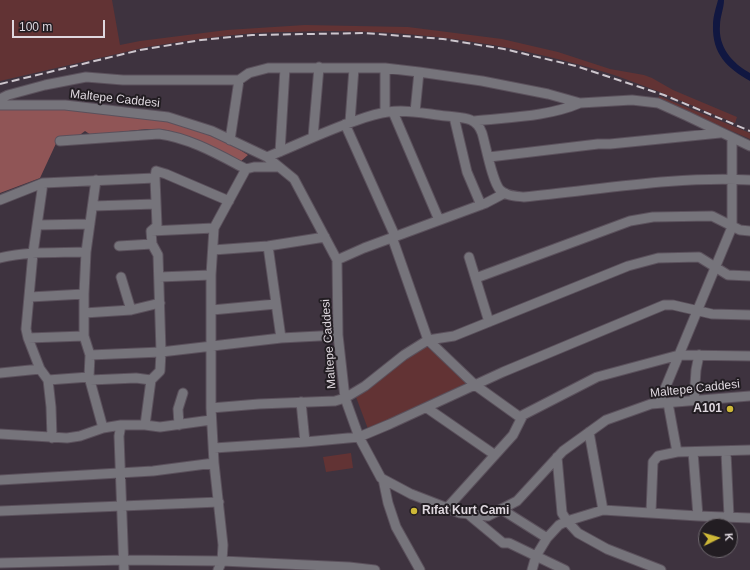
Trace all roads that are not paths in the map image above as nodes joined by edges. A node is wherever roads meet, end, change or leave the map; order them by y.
1 (319, 67) junction
2 (285, 68) junction
3 (354, 68) junction
4 (385, 68) junction
5 (419, 72) junction
6 (239, 80) junction
7 (0, 99) edge
8 (580, 103) junction
9 (0, 105) edge
10 (389, 112) junction
11 (416, 112) junction
12 (454, 117) junction
13 (474, 121) junction
14 (347, 123) junction
15 (721, 133) junction
16 (313, 137) junction
17 (732, 138) junction
18 (230, 140) junction
19 (60, 141) dead end
20 (750, 146) edge
21 (280, 152) junction
22 (267, 157) junction
23 (489, 157) junction
24 (279, 167) junction
25 (246, 169) junction
26 (155, 178) junction
27 (96, 180) junction
28 (732, 180) junction
29 (750, 180) edge
30 (43, 183) junction
31 (505, 193) junction
32 (0, 200) edge
33 (229, 201) junction
34 (156, 204) junction
35 (481, 205) junction
36 (93, 206) junction
37 (439, 220) junction
38 (90, 224) junction
39 (37, 225) junction
40 (732, 227) junction
41 (214, 228) junction
42 (151, 231) junction
43 (750, 231) edge
44 (325, 236) junction
45 (393, 237) junction
46 (152, 244) junction
47 (119, 246) dead end
48 (268, 246) junction
49 (213, 250) junction
50 (86, 252) junction
51 (33, 253) junction
52 (470, 257) dead end
53 (0, 258) edge
54 (337, 260) junction
55 (716, 268) junction
56 (211, 275) junction
57 (750, 276) edge
58 (121, 277) dead end
59 (159, 277) junction
60 (476, 278) junction
61 (84, 294) junction
62 (30, 297) junction
63 (160, 303) junction
64 (276, 304) junction
65 (131, 310) junction
66 (212, 310) junction
67 (697, 311) junction
68 (84, 313) junction
69 (750, 315) edge
70 (489, 322) junction
71 (338, 335) junction
72 (84, 336) junction
73 (28, 338) junction
74 (281, 338) junction
75 (428, 340) junction
76 (212, 346) junction
77 (161, 352) junction
78 (90, 355) junction
79 (680, 355) junction
80 (699, 355) junction
81 (750, 356) edge
82 (40, 369) junction
83 (0, 373) edge
84 (90, 379) junction
85 (48, 380) junction
86 (150, 380) junction
87 (475, 385) junction
88 (183, 393) dead end
89 (750, 396) edge
90 (344, 398) junction
91 (694, 400) junction
92 (301, 402) junction
93 (664, 403) junction
94 (211, 408) junction
95 (426, 408) junction
96 (521, 418) junction
97 (211, 420) junction
98 (121, 425) junction
99 (145, 425) junction
100 (179, 425) junction
101 (103, 428) junction
102 (589, 432) junction
103 (0, 434) edge
104 (359, 436) junction
105 (52, 438) junction
106 (305, 442) junction
107 (214, 448) junction
108 (750, 450) edge
109 (677, 452) junction
110 (693, 452) junction
111 (726, 452) junction
112 (495, 455) junction
113 (557, 457) junction
114 (214, 463) junction
115 (120, 473) junction
116 (383, 479) junction
117 (0, 480) edge
118 (219, 502) junction
119 (121, 506) junction
120 (447, 508) junction
121 (501, 509) junction
122 (603, 510) junction
123 (0, 511) edge
124 (651, 512) junction
125 (468, 514) junction
126 (698, 516) junction
127 (729, 517) junction
128 (750, 518) edge
129 (567, 521) junction
130 (546, 538) junction
131 (536, 556) junction
132 (124, 560) junction
133 (222, 561) junction
134 (0, 563) edge
135 (124, 570) edge
136 (218, 570) edge
137 (375, 570) edge
138 (420, 570) edge
139 (532, 570) edge
140 (565, 570) edge
141 (661, 570) edge

1 - 2 street
1 - 3 street
1 - 16 street
2 - 6 street
2 - 21 street
3 - 4 street
3 - 14 street
4 - 5 street
4 - 10 street
5 - 8 street
5 - 11 street
6 - 7 street
6 - 18 street
8 - 13 street
8 - 15 street
9 - 18 street, Maltepe Caddesi
10 - 11 street
10 - 14 street
10 - 37 street
11 - 12 street
12 - 13 street
12 - 35 street
13 - 23 street
14 - 16 street
14 - 45 street
15 - 17 street
15 - 23 street
16 - 21 street
17 - 20 street
17 - 28 street
18 - 22 street, Maltepe Caddesi
19 - 25 street
21 - 22 street
22 - 24 street, Maltepe Caddesi
23 - 31 street
24 - 25 street
24 - 44 street, Maltepe Caddesi
25 - 33 street
26 - 27 street
26 - 33 street
26 - 34 street
27 - 30 street
27 - 36 street
28 - 29 street
28 - 31 street
28 - 40 street
30 - 32 street
30 - 39 street
31 - 35 street
33 - 41 street
34 - 36 street
34 - 42 street
35 - 37 street
36 - 38 street
37 - 45 street
38 - 39 street
38 - 50 street
39 - 51 street
40 - 43 street
40 - 55 street
40 - 60 street
41 - 42 street
41 - 49 street
42 - 46 street
44 - 48 street
44 - 54 street, Maltepe Caddesi
45 - 54 street
45 - 75 street
46 - 47 street
46 - 59 street
48 - 49 street
48 - 64 street
49 - 56 street
50 - 51 street
50 - 61 street
51 - 53 street
51 - 62 street
52 - 60 street
54 - 71 street, Maltepe Caddesi
55 - 57 street
55 - 67 street
55 - 70 street
56 - 59 street
56 - 66 street
58 - 65 street
59 - 63 street
60 - 70 street
61 - 62 street
61 - 68 street
62 - 73 street
63 - 65 street
63 - 77 street
64 - 66 street
64 - 74 street
65 - 68 street
66 - 76 street
67 - 69 street
67 - 79 street
67 - 87 street
68 - 72 street
70 - 75 street
71 - 74 street
71 - 90 street, Maltepe Caddesi
72 - 73 street
72 - 78 street
73 - 82 street
74 - 76 street
75 - 87 street
75 - 90 street
76 - 77 street
76 - 94 street
77 - 78 street
77 - 86 street
78 - 84 street
79 - 80 street
79 - 93 street
79 - 96 street
80 - 81 street
80 - 91 street
82 - 83 street
82 - 85 street
84 - 85 street
84 - 86 street
84 - 101 street
85 - 105 street
86 - 99 street
87 - 95 street
87 - 96 street
88 - 100 street
89 - 91 street, Maltepe Caddesi
90 - 92 street
90 - 104 street, Maltepe Caddesi
91 - 93 street, Maltepe Caddesi
92 - 94 street
92 - 106 street
93 - 102 street, Maltepe Caddesi
93 - 109 street
94 - 97 street
95 - 104 street
95 - 112 street
96 - 112 street
97 - 100 street
97 - 107 street
98 - 99 street
98 - 101 street
98 - 115 street
99 - 100 street
101 - 105 street
102 - 113 street, Maltepe Caddesi
102 - 122 street
103 - 105 street
104 - 106 street
104 - 116 street, Maltepe Caddesi
106 - 107 street
107 - 114 street
108 - 111 street
109 - 110 street
109 - 124 street
110 - 111 street
110 - 126 street
111 - 127 street
112 - 120 street
113 - 121 street, Maltepe Caddesi
113 - 129 street
114 - 115 street
114 - 118 street
115 - 117 street
115 - 119 street
116 - 120 street, Maltepe Caddesi
116 - 138 street
118 - 119 street
118 - 133 street
119 - 123 street
119 - 132 street
120 - 125 street, Maltepe Caddesi
121 - 125 street, Maltepe Caddesi
121 - 130 street
122 - 124 street
122 - 129 street
124 - 126 street
125 - 131 street
126 - 127 street
127 - 128 street
129 - 130 street
129 - 141 street
130 - 131 street
131 - 139 street
131 - 140 street
132 - 133 street
132 - 134 street
132 - 135 street
133 - 136 street
133 - 137 street

